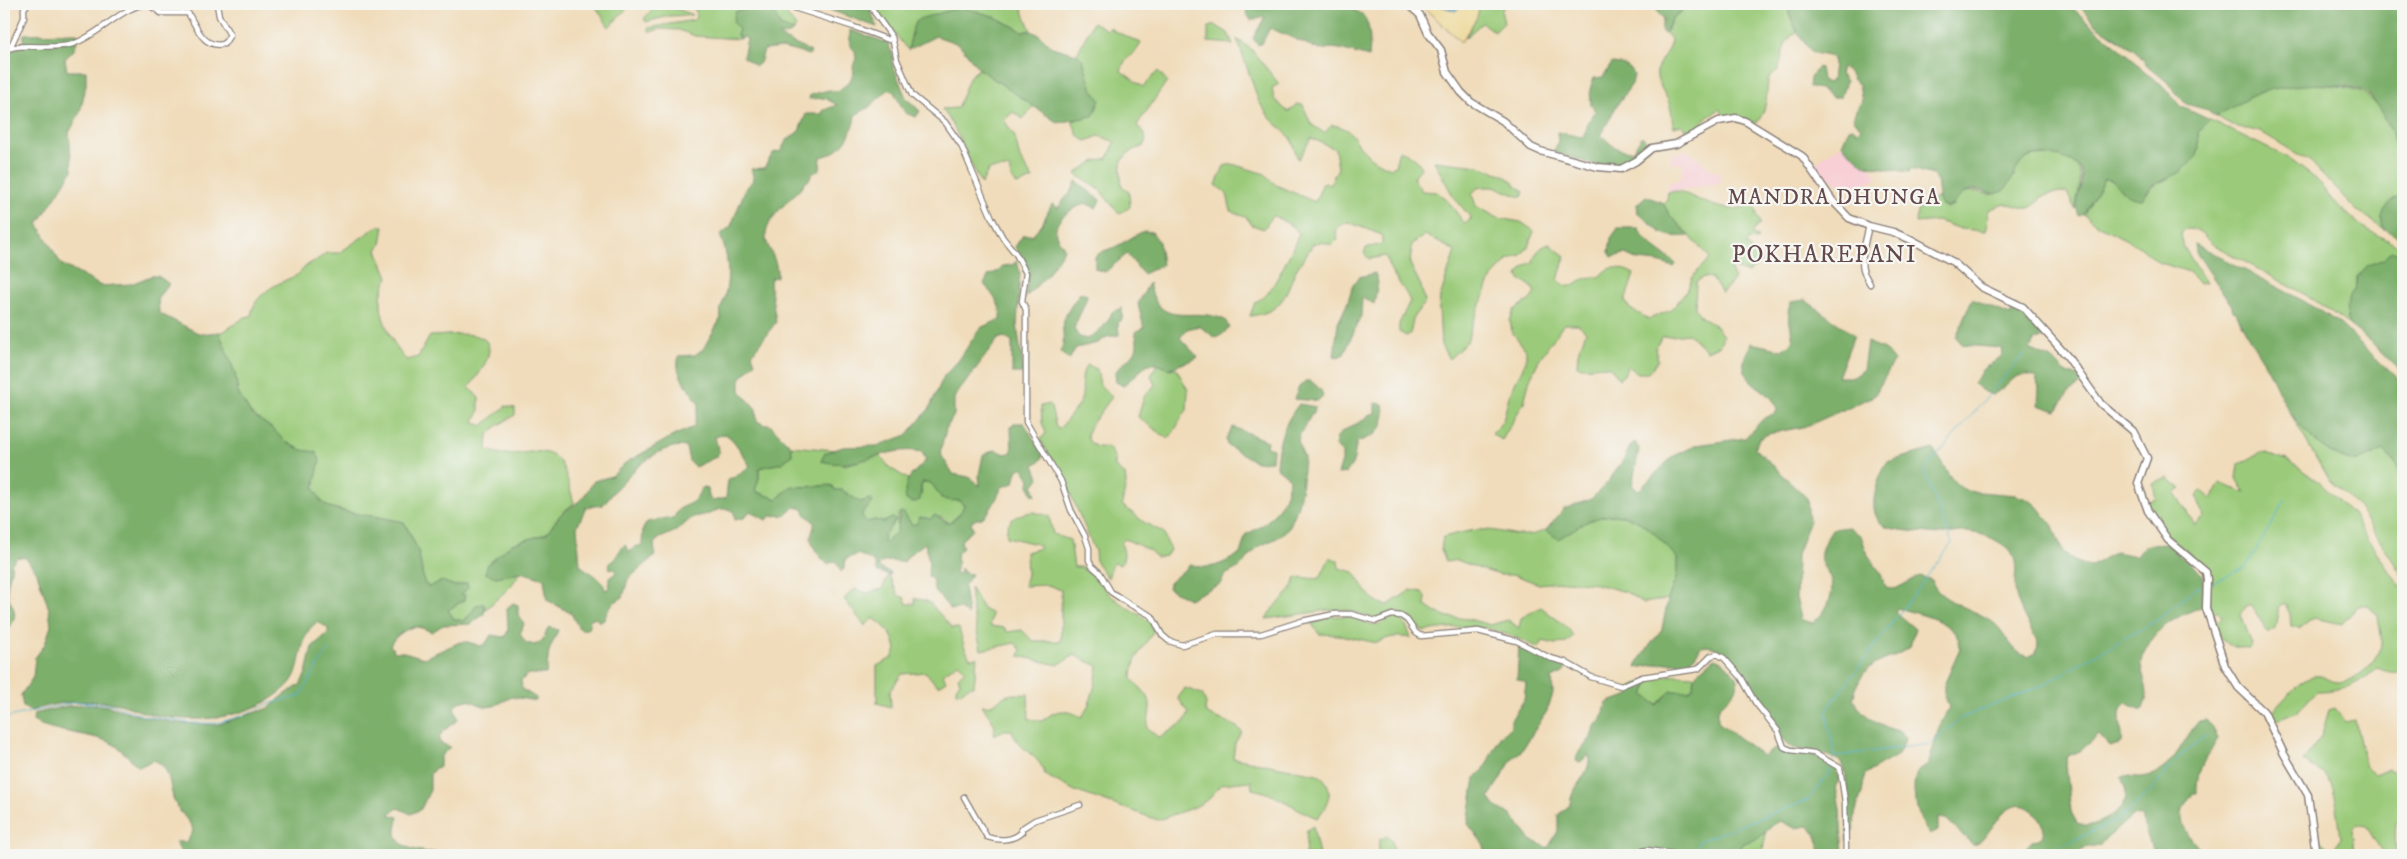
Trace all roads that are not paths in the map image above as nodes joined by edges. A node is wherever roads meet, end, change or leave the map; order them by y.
1 (28, 4) edge
2 (146, 4) edge
3 (217, 4) edge
4 (782, 4) edge
5 (871, 4) edge
6 (1408, 4) edge
7 (892, 37) junction
8 (10, 48) junction
9 (4, 51) edge
10 (1869, 226) junction
11 (1870, 284) dead end
12 (964, 797) dead end
13 (1080, 805) dead end
14 (1625, 855) edge
15 (1681, 855) edge
16 (1846, 855) edge
17 (2316, 855) edge

1 - 8 street
2 - 3 street
2 - 8 street
4 - 7 street
5 - 7 street
6 - 10 street
7 - 16 street
8 - 9 street
10 - 11 street
10 - 17 street
12 - 13 street
14 - 15 street

